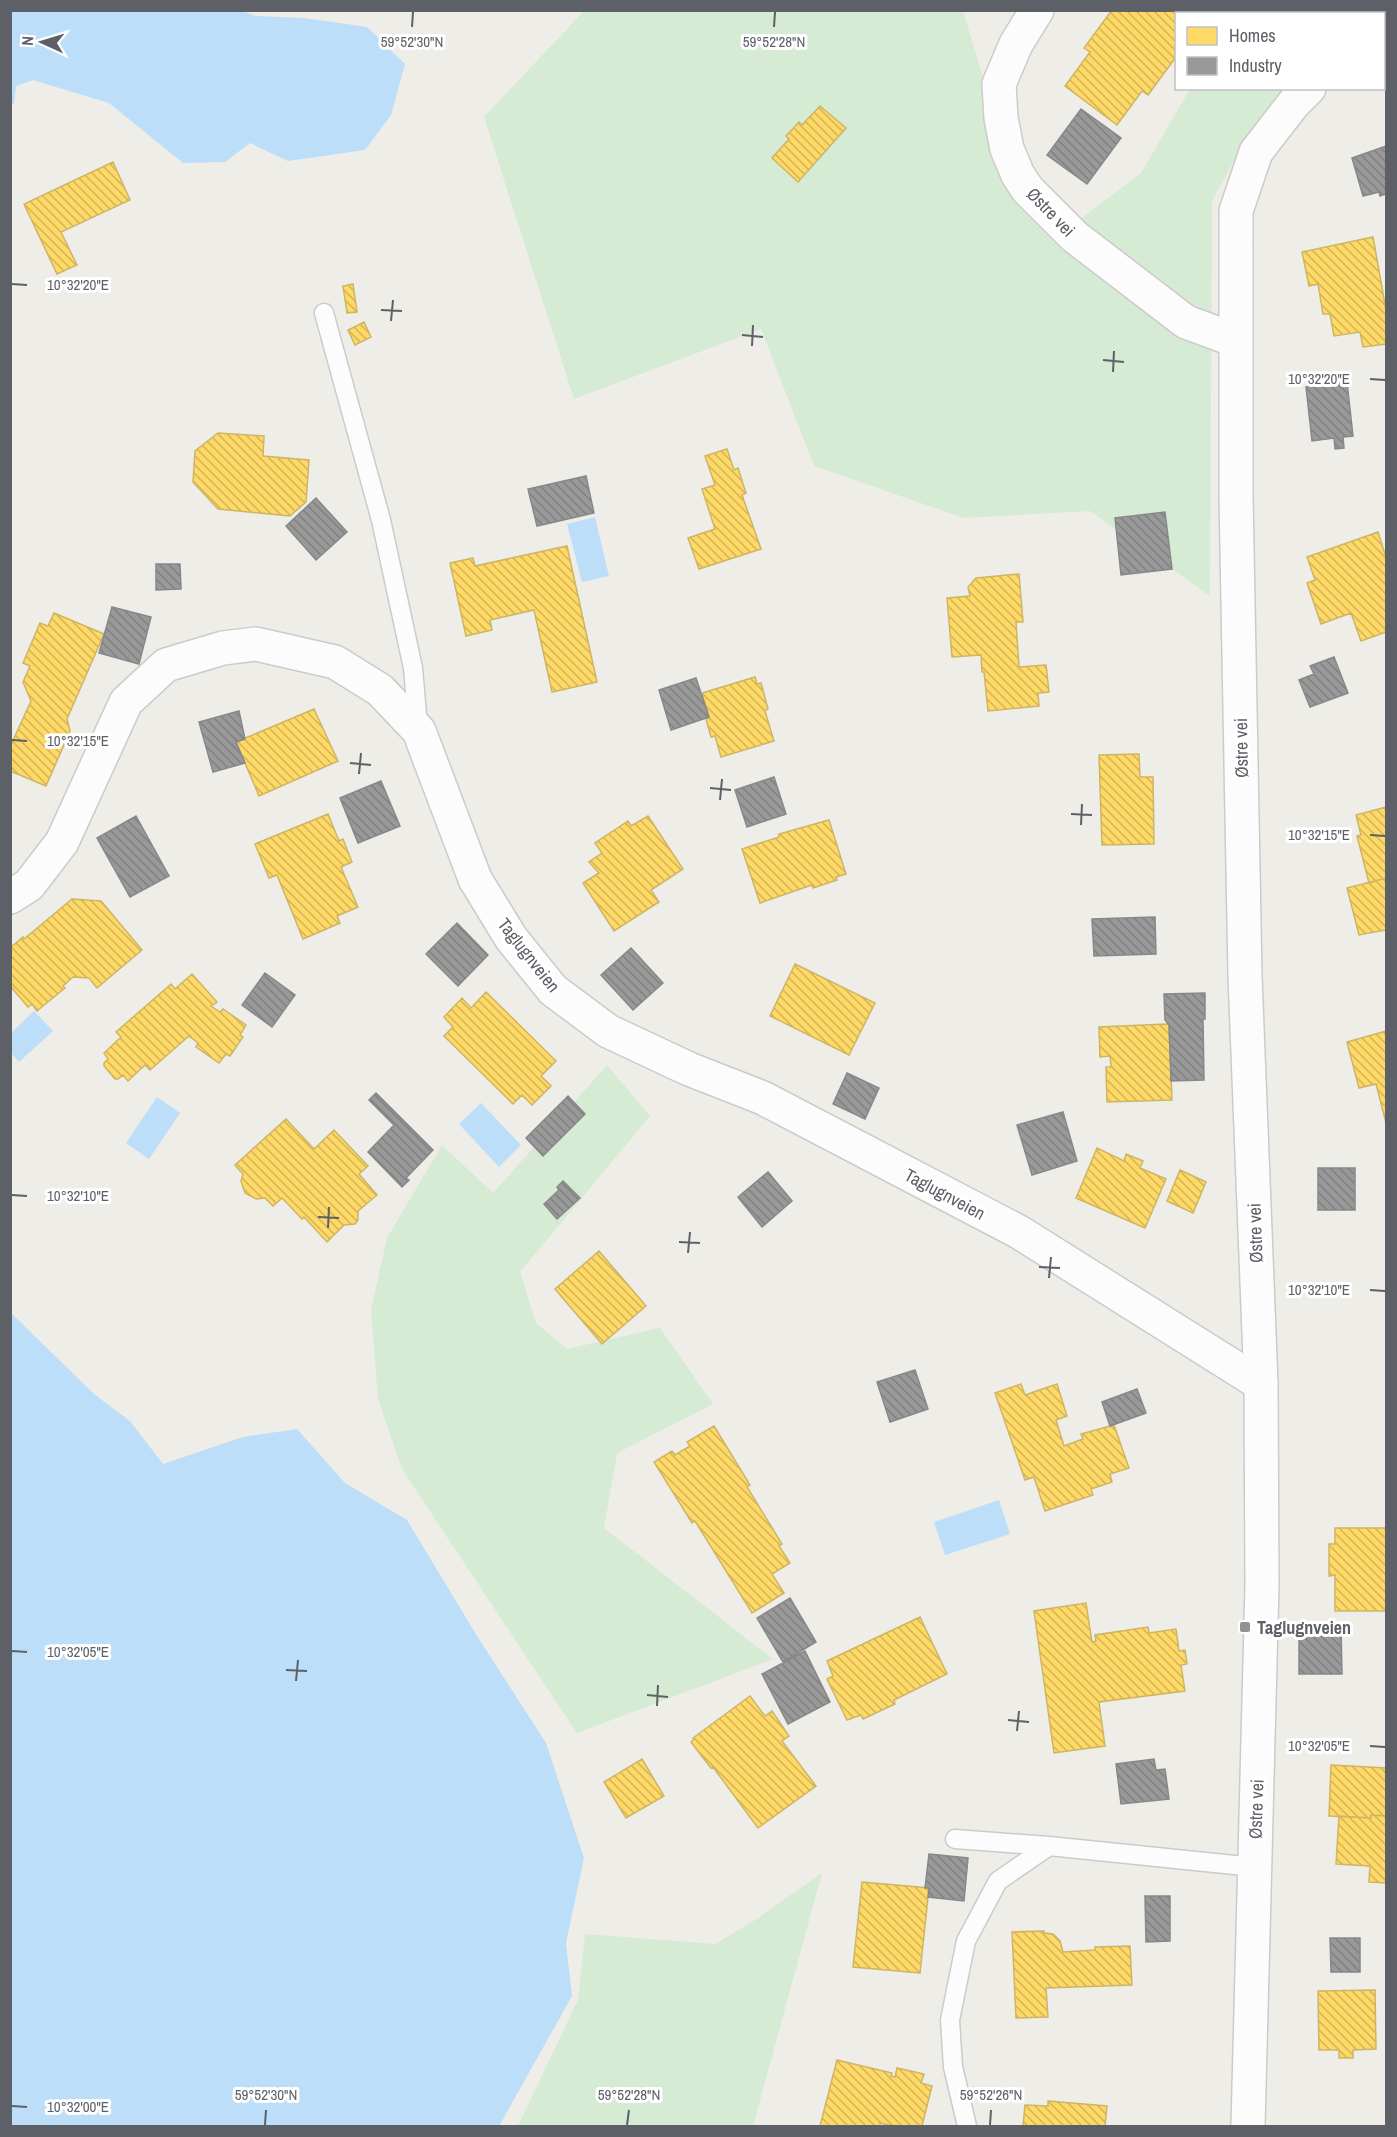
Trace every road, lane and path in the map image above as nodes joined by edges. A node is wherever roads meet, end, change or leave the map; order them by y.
1 (1037, 10) edge
2 (1308, 90) edge
3 (324, 313) dead end
4 (1235, 340) junction
5 (419, 731) junction
6 (10, 897) edge
7 (1262, 1384) junction
8 (955, 1839) dead end
9 (1048, 1846) junction
10 (1254, 1867) junction
11 (967, 2127) edge
12 (1248, 2127) edge

1 - 4 street, Østre vei
2 - 4 street, Østre vei
3 - 5 lane
4 - 7 street, Østre vei
5 - 6 street, Taglugnveien
5 - 7 street, Taglugnveien
7 - 10 street, Østre vei
8 - 9 lane
9 - 10 lane
9 - 11 lane
10 - 12 street, Østre vei

